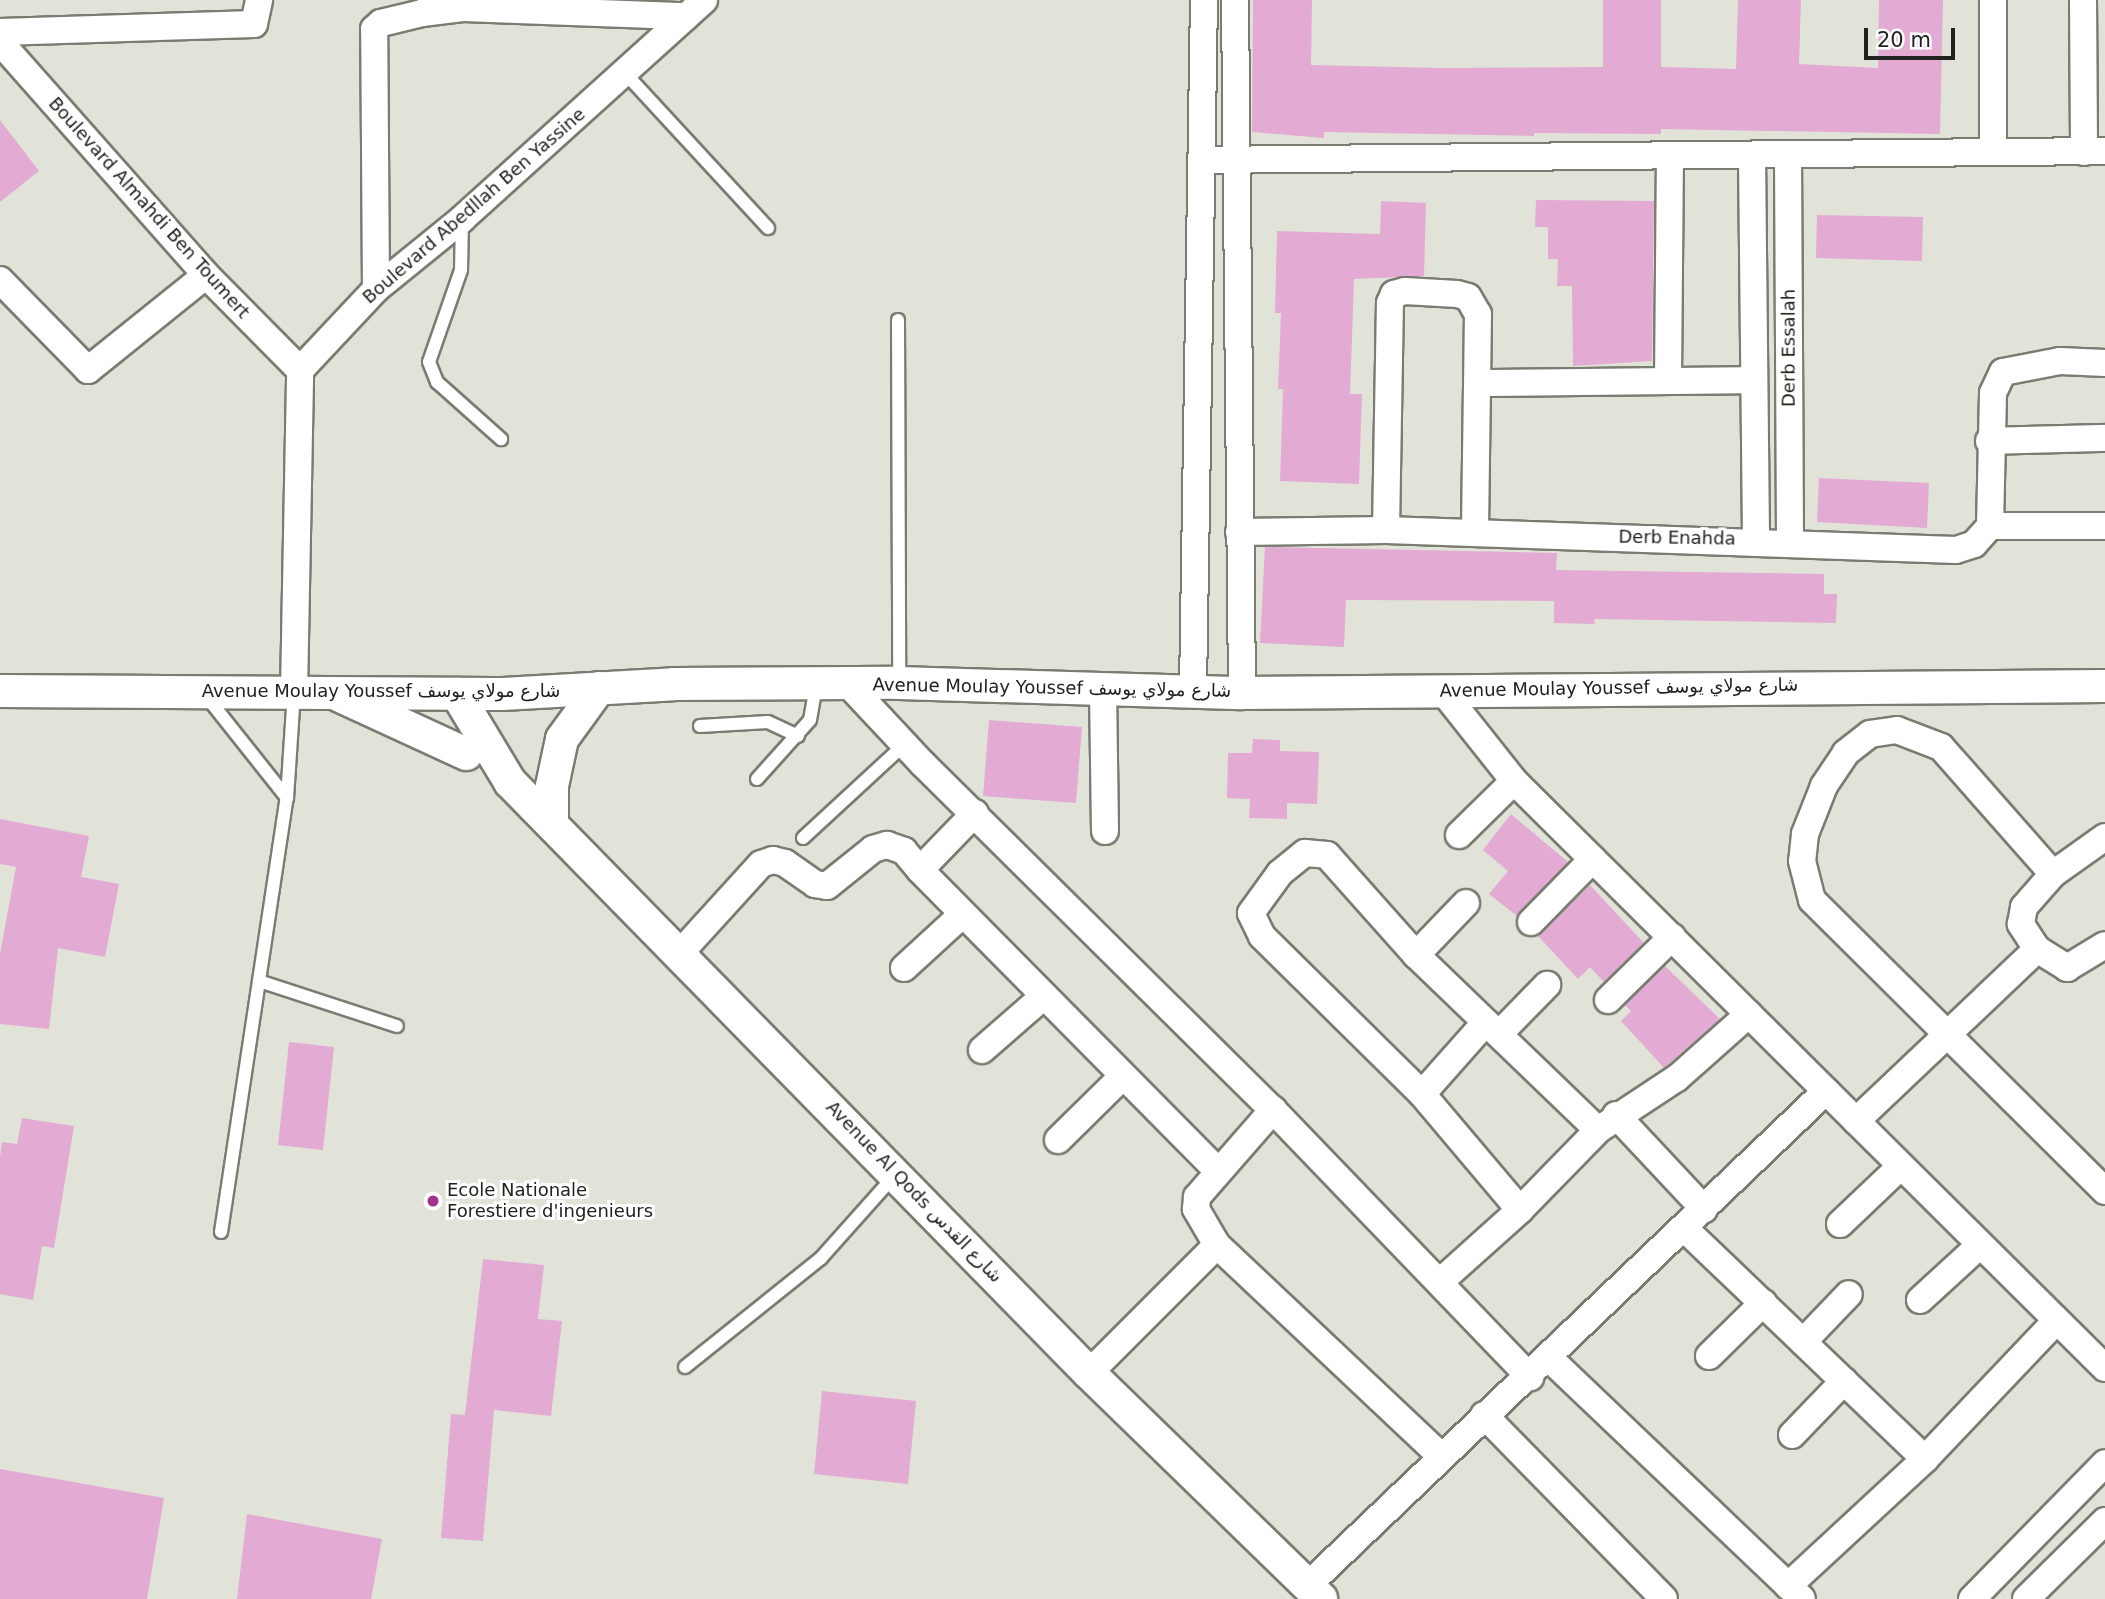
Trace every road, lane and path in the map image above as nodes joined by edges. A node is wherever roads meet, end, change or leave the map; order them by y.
1 (1203, 0) edge
2 (1235, 0) edge
3 (1993, 0) edge
4 (2083, 0) edge
5 (463, 4) edge
6 (695, 8) edge
7 (259, 9) edge
8 (2094, 29) edge
9 (0, 32) edge
10 (0, 42) edge
11 (625, 73) junction
12 (2094, 151) edge
13 (1993, 152) junction
14 (1752, 155) junction
15 (1788, 155) junction
16 (1670, 156) junction
17 (1201, 160) junction
18 (1236, 160) junction
19 (462, 219) junction
20 (768, 228) dead end
21 (206, 275) junction
22 (0, 280) edge
23 (376, 289) junction
24 (898, 320) dead end
25 (2105, 363) edge
26 (300, 370) junction
27 (1752, 380) junction
28 (1668, 381) junction
29 (1480, 383) junction
30 (2105, 438) edge
31 (500, 439) dead end
32 (1989, 441) junction
33 (1990, 526) junction
34 (2105, 526) edge
35 (1386, 530) junction
36 (1239, 532) junction
37 (1475, 533) junction
38 (1756, 540) junction
39 (1790, 541) junction
40 (899, 683) junction
41 (816, 685) junction
42 (849, 685) junction
43 (2105, 686) edge
44 (599, 688) junction
45 (1103, 688) junction
46 (1192, 690) junction
47 (1442, 690) junction
48 (0, 691) edge
49 (294, 692) junction
50 (333, 692) junction
51 (204, 693) junction
52 (1242, 693) junction
53 (408, 694) junction
54 (457, 694) junction
55 (700, 726) dead end
56 (798, 736) junction
57 (905, 744) junction
58 (466, 754) junction
59 (757, 779) dead end
60 (1514, 780) junction
61 (510, 782) junction
62 (287, 798) junction
63 (975, 813) junction
64 (552, 824) junction
65 (1105, 831) dead end
66 (1459, 835) dead end
67 (2105, 837) edge
68 (803, 838) dead end
69 (1593, 859) junction
70 (920, 870) junction
71 (2053, 874) junction
72 (1466, 904) dead end
73 (963, 914) junction
74 (1531, 922) dead end
75 (1672, 937) junction
76 (2105, 944) edge
77 (2037, 949) junction
78 (680, 953) junction
79 (1416, 955) junction
80 (904, 968) dead end
81 (259, 981) junction
82 (1547, 985) dead end
83 (1044, 996) junction
84 (1608, 1000) dead end
85 (1749, 1014) junction
86 (397, 1026) dead end
87 (1492, 1028) junction
88 (1945, 1036) junction
89 (982, 1050) dead end
90 (1123, 1076) junction
91 (1826, 1091) junction
92 (1422, 1094) junction
93 (1273, 1110) junction
94 (1856, 1121) junction
95 (1607, 1123) junction
96 (1058, 1140) dead end
97 (1901, 1166) junction
98 (1218, 1171) junction
99 (896, 1174) junction
100 (2105, 1191) edge
101 (1704, 1209) junction
102 (1520, 1210) junction
103 (1840, 1224) dead end
104 (1684, 1228) junction
105 (221, 1232) dead end
106 (1217, 1245) junction
107 (1980, 1245) junction
108 (1441, 1281) junction
109 (1849, 1294) dead end
110 (1920, 1300) dead end
111 (1763, 1303) junction
112 (2056, 1321) junction
113 (1803, 1342) junction
114 (1709, 1356) dead end
115 (1549, 1358) junction
116 (685, 1367) dead end
117 (2105, 1368) edge
118 (1088, 1373) junction
119 (1530, 1377) junction
120 (1844, 1381) junction
121 (1484, 1415) junction
122 (1792, 1435) dead end
123 (1441, 1456) junction
124 (1925, 1459) junction
125 (2105, 1462) edge
126 (2105, 1521) edge
127 (1315, 1592) edge
128 (1795, 1593) edge
129 (1664, 1599) edge
130 (1972, 1599) edge
131 (2026, 1599) edge

1 - 17 street
2 - 18 street
3 - 13 street
4 - 8 street
5 - 6 street
5 - 23 street
6 - 11 street, Boulevard Abedllah Ben Yassine
7 - 9 street
8 - 12 street
10 - 21 street, Boulevard Almahdi Ben Toumert
11 - 19 street, Boulevard Abedllah Ben Yassine
11 - 20 lane
12 - 13 street
13 - 15 street
14 - 15 street
14 - 16 street
14 - 27 street, Derb Essalah
15 - 39 street, Derb Essalah
16 - 18 street
16 - 28 street
17 - 18 street
17 - 46 street
18 - 36 street
19 - 23 street, Boulevard Abedllah Ben Yassine
19 - 31 lane
21 - 22 street
21 - 26 street, Boulevard Almahdi Ben Toumert
23 - 26 street, Boulevard Abedllah Ben Yassine
24 - 40 lane
25 - 32 street
26 - 49 street
27 - 28 street
27 - 38 street, Derb Essalah
28 - 29 street
29 - 35 street
29 - 37 street
30 - 32 street
32 - 33 street
33 - 34 street
33 - 39 street, Derb Enahda
35 - 36 street, Derb Enahda
35 - 37 street, Derb Enahda
36 - 52 street
37 - 38 street, Derb Enahda
38 - 39 street, Derb Enahda
40 - 42 street, Avenue Moulay Youssef شارع مولاي يوسف
40 - 45 street, Avenue Moulay Youssef شارع مولاي يوسف
41 - 42 street, Avenue Moulay Youssef شارع مولاي يوسف
41 - 44 street, Avenue Moulay Youssef شارع مولاي يوسف
41 - 56 lane
42 - 57 street
43 - 47 street, Avenue Moulay Youssef شارع مولاي يوسف
44 - 54 street, Avenue Moulay Youssef شارع مولاي يوسف
44 - 64 street
45 - 46 street, Avenue Moulay Youssef شارع مولاي يوسف
45 - 65 street
46 - 52 street, Avenue Moulay Youssef شارع مولاي يوسف
47 - 52 street, Avenue Moulay Youssef شارع مولاي يوسف
47 - 60 street
48 - 51 street, Avenue Moulay Youssef شارع مولاي يوسف
49 - 50 street, Avenue Moulay Youssef شارع مولاي يوسف
49 - 51 street, Avenue Moulay Youssef شارع مولاي يوسف
49 - 62 lane
50 - 53 street, Avenue Moulay Youssef شارع مولاي يوسف
50 - 58 street
51 - 62 lane
53 - 54 street, Avenue Moulay Youssef شارع مولاي يوسف
53 - 58 street, Avenue Al Qods شارع القدس
54 - 61 street, Avenue Al Qods شارع القدس
55 - 56 lane
56 - 59 lane
57 - 63 street
57 - 68 lane
58 - 61 street, Avenue Al Qods شارع القدس
60 - 66 street
60 - 69 street
61 - 64 street, Avenue Al Qods شارع القدس
62 - 81 lane
63 - 70 street
63 - 93 street
64 - 78 street, Avenue Al Qods شارع القدس
67 - 71 street
69 - 74 street
69 - 75 street
70 - 73 street
70 - 78 street
71 - 77 street
71 - 88 street
72 - 79 street
73 - 80 street
73 - 83 street
75 - 84 street
75 - 85 street
76 - 77 street
77 - 88 street
78 - 99 street, Avenue Al Qods شارع القدس
79 - 87 street
79 - 92 street
81 - 86 lane
81 - 105 lane
82 - 87 street
83 - 89 street
83 - 90 street
85 - 91 street
85 - 95 street
87 - 92 street
87 - 95 street
88 - 94 street
88 - 100 street
90 - 96 street
90 - 98 street
91 - 94 street
91 - 101 street
92 - 102 street
93 - 98 street
93 - 108 street
94 - 97 street
95 - 101 street
95 - 102 street
97 - 103 street
97 - 107 street
98 - 106 street
99 - 116 lane
99 - 118 street, Avenue Al Qods شارع القدس
101 - 104 street
102 - 108 street
104 - 111 street
104 - 115 street
106 - 118 street
106 - 123 street
107 - 110 street
107 - 112 street
108 - 119 street
109 - 113 street
111 - 113 street
111 - 114 street
112 - 117 street
112 - 124 street
113 - 120 street
115 - 119 street
115 - 128 street
118 - 127 street, Avenue Al Qods شارع القدس
119 - 121 street
120 - 122 street
120 - 124 street
121 - 123 street
121 - 129 street
123 - 127 street
124 - 128 street
125 - 130 street
126 - 131 street

